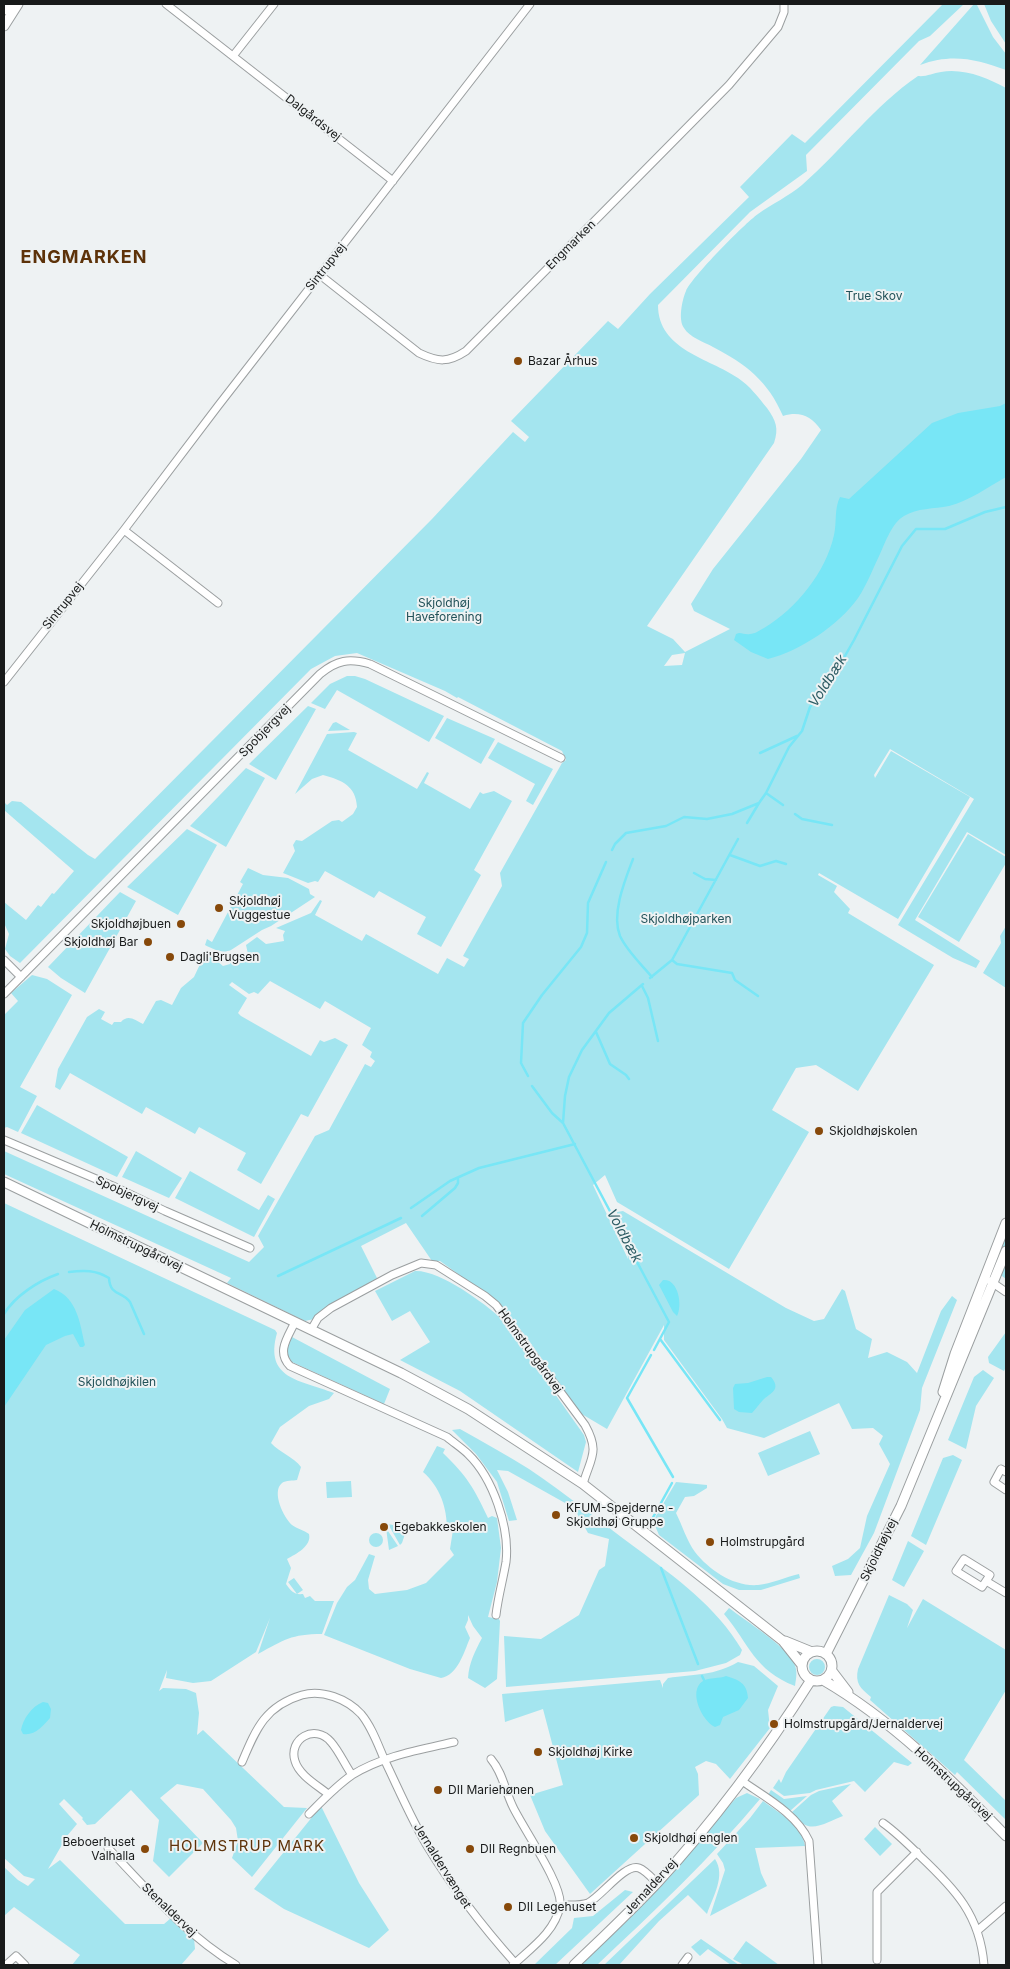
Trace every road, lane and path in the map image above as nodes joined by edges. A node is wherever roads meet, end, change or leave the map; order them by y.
1 (8, 4) edge
2 (18, 4) edge
3 (166, 4) edge
4 (274, 4) edge
5 (530, 4) edge
6 (784, 4) edge
7 (4, 10) edge
8 (4, 26) edge
9 (233, 56) junction
10 (393, 181) junction
11 (320, 275) junction
12 (124, 530) junction
13 (218, 603) dead end
14 (4, 682) edge
15 (561, 758) dead end
16 (4, 960) edge
17 (21, 976) junction
18 (4, 994) edge
19 (4, 1140) edge
20 (4, 1182) edge
21 (1006, 1224) edge
22 (250, 1248) dead end
23 (1006, 1251) edge
24 (984, 1278) junction
25 (993, 1283) junction
26 (1006, 1292) edge
27 (295, 1322) junction
28 (311, 1330) junction
29 (927, 1443) junction
30 (1006, 1472) edge
31 (583, 1484) junction
32 (1006, 1490) edge
33 (986, 1581) junction
34 (1006, 1593) edge
35 (496, 1615) dead end
36 (783, 1640) junction
37 (812, 1652) junction
38 (826, 1654) junction
39 (802, 1665) junction
40 (832, 1671) junction
41 (811, 1680) junction
42 (823, 1680) junction
43 (852, 1697) junction
44 (454, 1742) dead end
45 (384, 1759) junction
46 (491, 1759) dead end
47 (242, 1762) dead end
48 (352, 1775) junction
49 (742, 1781) junction
50 (328, 1794) junction
51 (309, 1814) dead end
52 (883, 1823) dead end
53 (1006, 1836) edge
54 (108, 1848) dead end
55 (916, 1852) junction
56 (657, 1883) junction
57 (561, 1905) junction
58 (1006, 1906) edge
59 (977, 1931) junction
60 (688, 1957) dead end
61 (877, 1960) dead end
62 (514, 1964) edge
63 (6, 1965) edge
64 (25, 1965) edge
65 (236, 1965) edge
66 (574, 1965) edge
67 (682, 1965) edge
68 (818, 1965) edge
69 (984, 1965) edge

1 - 7 street
2 - 8 street
3 - 9 street, Dalgårdsvej
4 - 9 street
5 - 10 street, Sintrupvej
6 - 11 street, Engmarken
9 - 10 street, Dalgårdsvej
10 - 11 street, Sintrupvej
11 - 12 street, Sintrupvej
12 - 13 street
12 - 14 street, Sintrupvej
15 - 17 street, Spobjergvej
16 - 17 street
17 - 18 street, Spobjergvej
19 - 22 street, Spobjergvej
20 - 27 street, Holmstrupgårdvej
21 - 24 street, Skjoldhøjvej
23 - 25 street, Skjoldhøjvej
24 - 25 street
24 - 29 street, Skjoldhøjvej
25 - 26 street
25 - 29 street, Skjoldhøjvej
27 - 28 street, Holmstrupgårdvej
27 - 35 street
28 - 31 street, Holmstrupgårdvej
28 - 31 street, Holmstrupgårdvej
29 - 38 street, Skjoldhøjvej
30 - 32 street
31 - 36 street, Holmstrupgårdvej
33 - 33 street
33 - 34 street
36 - 37 street, Holmstrupgårdvej
36 - 39 street, Holmstrupgårdvej
37 - 38 street
37 - 39 street
38 - 40 street
39 - 41 street
40 - 42 street
40 - 43 street, Holmstrupgårdvej
41 - 42 street
41 - 49 street, Jernaldervej
42 - 43 street, Holmstrupgårdvej
43 - 53 street, Holmstrupgårdvej
44 - 45 street
45 - 47 street, Jernaldervænget
45 - 48 street
45 - 62 street, Jernaldervænget
46 - 57 street
48 - 50 street
48 - 50 street
49 - 56 street, Jernaldervej
49 - 68 street
50 - 51 street
52 - 55 street
54 - 65 street, Stenaldervej
55 - 59 street
55 - 61 street
56 - 57 street
56 - 66 street, Jernaldervej
57 - 62 street
58 - 59 street
59 - 69 street
60 - 67 street
63 - 64 street

